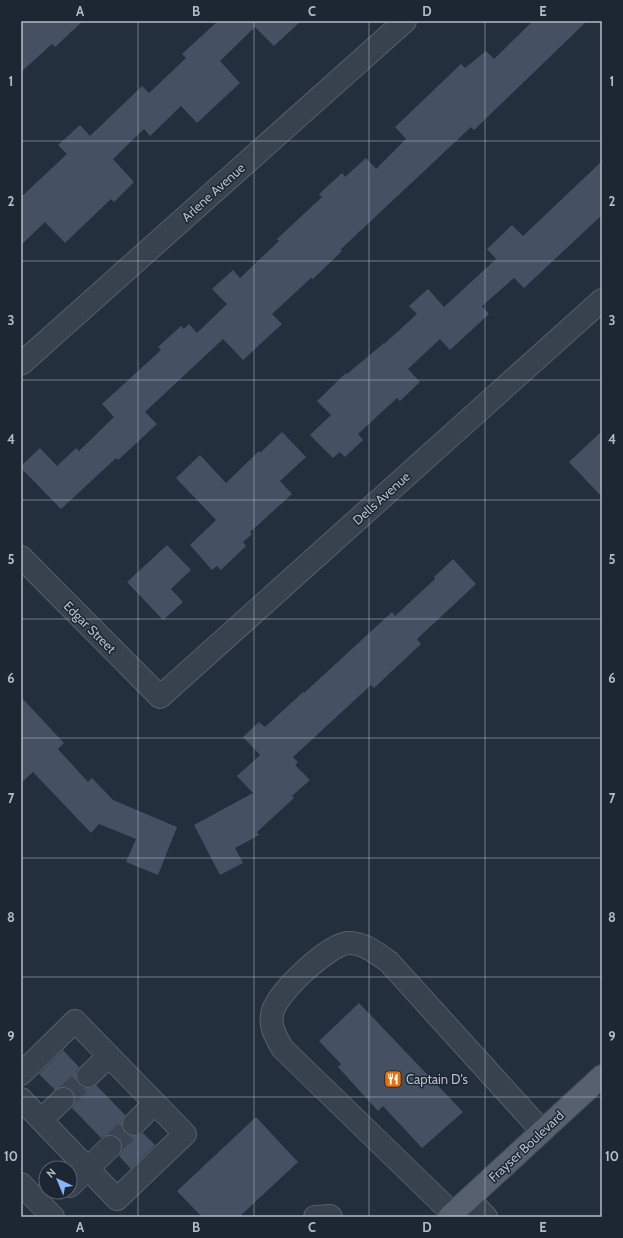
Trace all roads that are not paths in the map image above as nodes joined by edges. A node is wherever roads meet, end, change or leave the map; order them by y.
1 (405, 21) edge
2 (602, 300) edge
3 (21, 364) edge
4 (21, 557) edge
5 (160, 697) joint
6 (109, 1056) junction
7 (21, 1074) edge
8 (88, 1076) tunnel mouth
9 (602, 1076) edge
10 (21, 1099) edge
11 (63, 1099) tunnel mouth
12 (155, 1103) junction
13 (42, 1120) junction
14 (134, 1124) tunnel mouth
15 (542, 1131) junction
16 (110, 1147) tunnel mouth
17 (88, 1169) junction
18 (78, 1178) edge
19 (21, 1184) edge
20 (469, 1199) junction
21 (58, 1200) edge
22 (49, 1213) edge
23 (451, 1215) edge
24 (315, 1217) edge
25 (331, 1217) edge
26 (486, 1217) edge

1 - 3 street, Arlene Avenue
2 - 5 street, Dells Avenue
4 - 5 street, Edgar Street
6 - 7 street
6 - 8 street
6 - 12 street
9 - 15 main road, Frayser Boulevard
10 - 13 street
11 - 13 street
12 - 14 street
12 - 17 street
13 - 17 street
15 - 20 main road, Frayser Boulevard
15 - 23 street
16 - 17 street
17 - 18 street
19 - 22 street
20 - 23 main road, Frayser Boulevard
20 - 26 street
21 - 22 street
24 - 25 street

